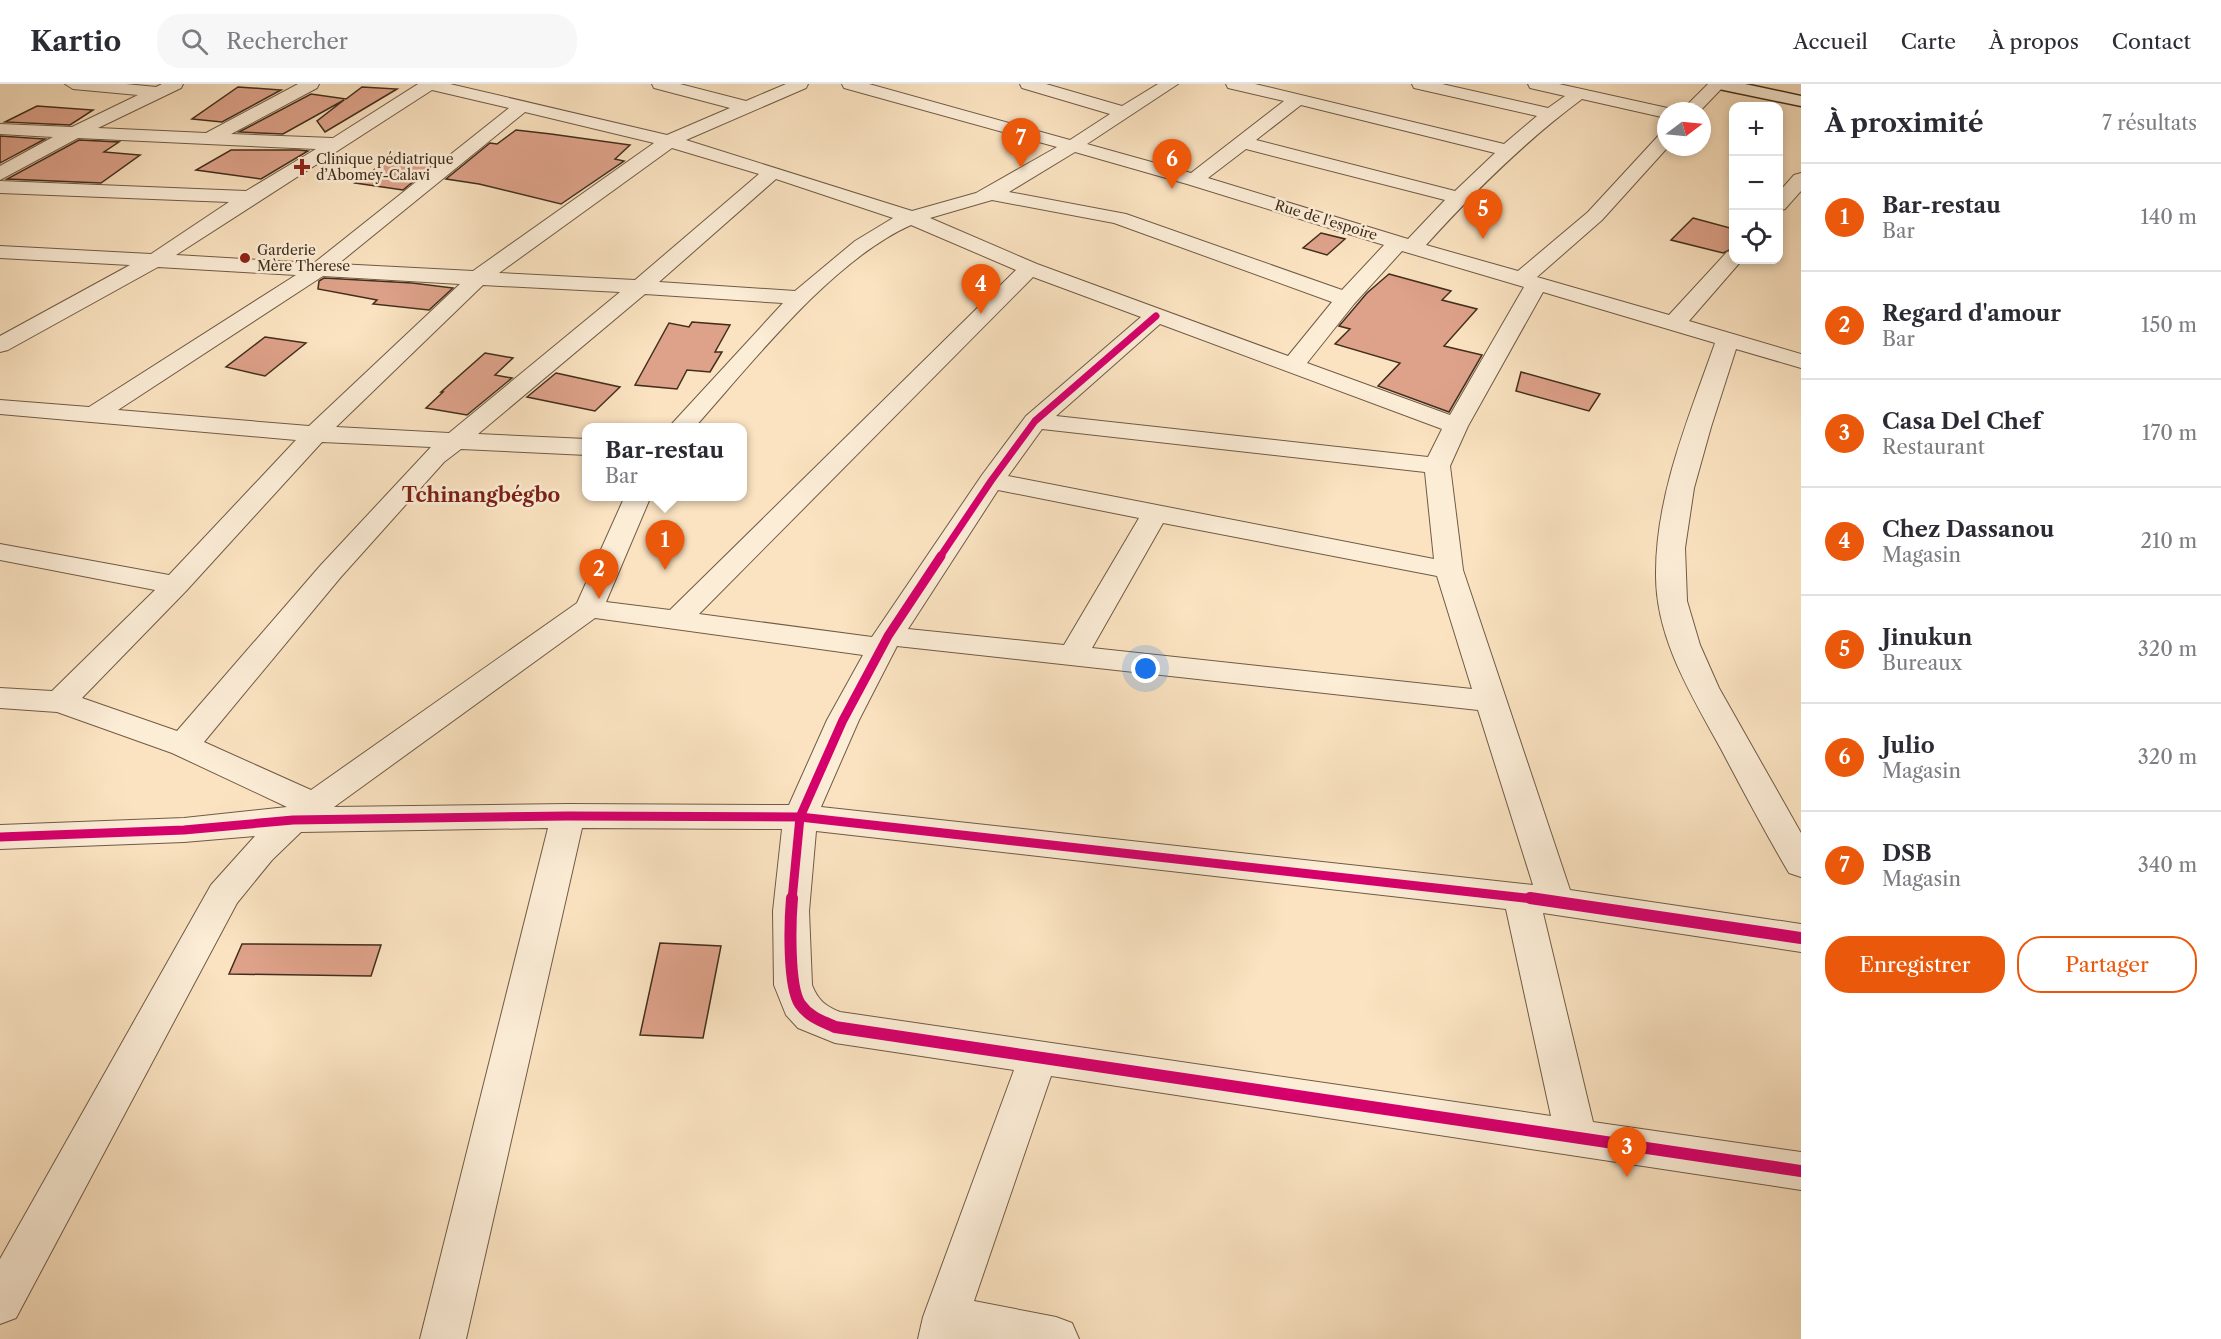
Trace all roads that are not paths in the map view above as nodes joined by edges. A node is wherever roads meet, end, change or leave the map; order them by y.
1 (73, 84) edge
2 (175, 84) edge
3 (311, 84) edge
4 (429, 84) edge
5 (660, 84) edge
6 (800, 84) edge
7 (850, 84) edge
8 (1028, 84) edge
9 (1170, 84) edge
10 (1234, 84) edge
11 (1420, 84) edge
12 (1536, 84) edge
13 (1719, 84) edge
14 (158, 92) junction
15 (1578, 94) junction
16 (1298, 99) junction
17 (1801, 101) edge
18 (1700, 102) edge
19 (747, 106) junction
20 (521, 107) junction
21 (1657, 110) edge
22 (1122, 112) junction
23 (1550, 114) junction
24 (0, 129) edge
25 (73, 133) junction
26 (207, 140) junction
27 (669, 141) junction
28 (1242, 142) junction
29 (337, 144) junction
30 (1073, 147) junction
31 (1657, 148) edge
32 (1506, 150) junction
33 (773, 171) junction
34 (0, 174) edge
35 (1801, 179) edge
36 (1194, 180) junction
37 (0, 187) edge
38 (990, 194) junction
39 (250, 197) junction
40 (1457, 197) junction
41 (1783, 200) edge
42 (912, 218) junction
43 (1405, 245) junction
44 (0, 252) edge
45 (157, 259) junction
46 (1729, 262) edge
47 (1030, 268) junction
48 (319, 269) junction
49 (479, 277) junction
50 (1530, 281) junction
51 (640, 287) junction
52 (799, 298) junction
53 (1346, 298) junction
54 (1156, 316) junction
55 (1674, 324) junction
56 (1728, 340) junction
57 (0, 345) edge
58 (1801, 361) edge
59 (1292, 366) junction
60 (0, 407) edge
61 (92, 416) junction
62 (1035, 422) junction
63 (685, 423) edge
64 (1456, 426) junction
65 (315, 434) junction
66 (457, 440) junction
67 (582, 447) edge
68 (1437, 466) junction
69 (991, 481) junction
70 (636, 501) edge
71 (1155, 513) junction
72 (0, 552) edge
73 (1449, 570) junction
74 (176, 585) junction
75 (589, 609) junction
76 (678, 619) junction
77 (885, 642) junction
78 (1073, 656) junction
79 (0, 698) edge
80 (60, 702) junction
81 (1492, 702) junction
82 (183, 746) junction
83 (303, 812) junction
84 (568, 816) junction
85 (800, 817) junction
86 (0, 837) edge
87 (1801, 864) edge
88 (1539, 900) junction
89 (1801, 938) edge
90 (1038, 1057) junction
91 (1576, 1137) junction
92 (1801, 1171) edge
93 (0, 1303) edge
94 (944, 1328) edge
95 (443, 1339) edge
96 (1056, 1339) edge

1 - 14 street
2 - 14 street
3 - 26 street
4 - 20 street
4 - 29 street
5 - 19 street
6 - 19 street
7 - 30 street, Rue de l'espoire
8 - 22 street
9 - 22 street
10 - 16 street
11 - 23 street
12 - 15 street
13 - 17 main road
13 - 18 street
14 - 25 street
15 - 21 street
15 - 23 street
16 - 28 street
16 - 32 street
19 - 27 street
20 - 27 street
20 - 48 street
22 - 30 street
23 - 32 street
24 - 25 street
25 - 26 street
25 - 34 street
26 - 29 street
27 - 33 street
27 - 49 street
28 - 36 street
28 - 40 street
29 - 39 street
30 - 36 street, Rue de l'espoire
30 - 38 street
31 - 50 street
32 - 40 street
33 - 42 street
33 - 51 street
35 - 41 street
36 - 43 street, Rue de l'espoire
37 - 39 street
38 - 42 street
38 - 53 street
39 - 45 street
40 - 43 street
42 - 47 street
42 - 52 street
43 - 50 street, Rue de l'espoire
43 - 53 street
44 - 45 street
45 - 48 street
45 - 57 street
46 - 55 street
47 - 54 street
47 - 76 street
48 - 49 street
48 - 61 street
49 - 51 street
49 - 65 street
50 - 55 street, Rue de l'espoire
50 - 64 street
51 - 52 street
51 - 66 street
52 - 63 street
53 - 59 street
54 - 59 street
54 - 62 street
55 - 56 street, Rue de l'espoire
56 - 58 street, Rue de l'espoire
56 - 87 street
59 - 64 street
60 - 61 street
61 - 65 street
62 - 68 street
62 - 69 street
64 - 68 street
65 - 66 street
65 - 74 street
66 - 67 street
66 - 82 street
68 - 73 street
69 - 71 street
69 - 77 street
70 - 75 street
71 - 73 street
71 - 78 street
72 - 74 street
73 - 81 street
74 - 80 street
75 - 76 street
75 - 83 street
76 - 77 street
77 - 78 street
77 - 85 street
78 - 81 street
79 - 80 street
80 - 82 street
81 - 88 street
82 - 83 street
83 - 84 street
83 - 86 street
83 - 93 street
84 - 85 street
84 - 95 street
85 - 88 street
85 - 90 street
88 - 89 street
88 - 91 street
90 - 91 street
90 - 94 street
91 - 92 street
94 - 96 street

